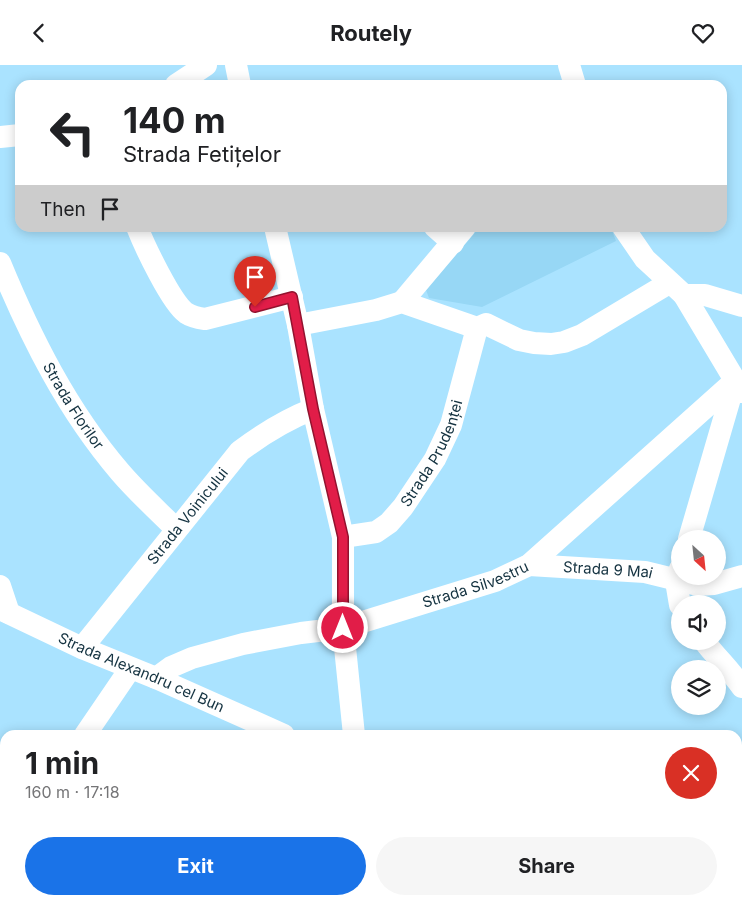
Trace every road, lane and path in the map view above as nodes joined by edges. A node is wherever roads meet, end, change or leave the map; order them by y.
1 (206, 65) edge
2 (236, 65) edge
3 (569, 65) edge
4 (184, 80) edge
5 (239, 80) edge
6 (574, 80) edge
7 (15, 136) edge
8 (0, 137) edge
9 (139, 232) edge
10 (276, 232) edge
11 (626, 232) edge
12 (459, 235) edge
13 (0, 263) edge
14 (677, 289) junction
15 (292, 297) junction
16 (402, 302) junction
17 (742, 306) edge
18 (298, 325) junction
19 (477, 328) junction
20 (739, 386) edge
21 (313, 409) junction
22 (176, 529) junction
23 (692, 530) edge
24 (343, 537) junction
25 (529, 565) junction
26 (671, 574) edge
27 (742, 576) edge
28 (726, 581) edge
29 (0, 585) edge
30 (5, 611) edge
31 (343, 628) junction
32 (82, 648) junction
33 (711, 650) edge
34 (130, 669) junction
35 (156, 678) junction
36 (742, 687) edge
37 (88, 730) edge
38 (273, 730) edge
39 (353, 730) edge

1 - 4 street
2 - 5 street
3 - 6 street
7 - 8 street
9 - 15 street
10 - 15 street
11 - 14 street
12 - 16 street
13 - 22 street, Strada Florilor
14 - 17 street
14 - 19 street
14 - 20 street
15 - 18 street
16 - 18 street
16 - 19 street
18 - 21 street
19 - 24 street, Strada Prudenței
20 - 23 street
20 - 25 street, Strada Silvestru
21 - 22 street, Strada Voinicului
21 - 24 street
22 - 32 street, Strada Voinicului
24 - 31 street
25 - 26 street, Strada 9 Mai
25 - 31 street, Strada Silvestru
27 - 28 street, Strada 9 Mai
29 - 30 street
30 - 32 street, Strada Alexandru cel Bun
31 - 35 street, Strada Silvestru
31 - 39 street
32 - 34 street, Strada Alexandru cel Bun
33 - 36 street
34 - 35 street, Strada Alexandru cel Bun
34 - 37 street
35 - 38 street, Strada Alexandru cel Bun

